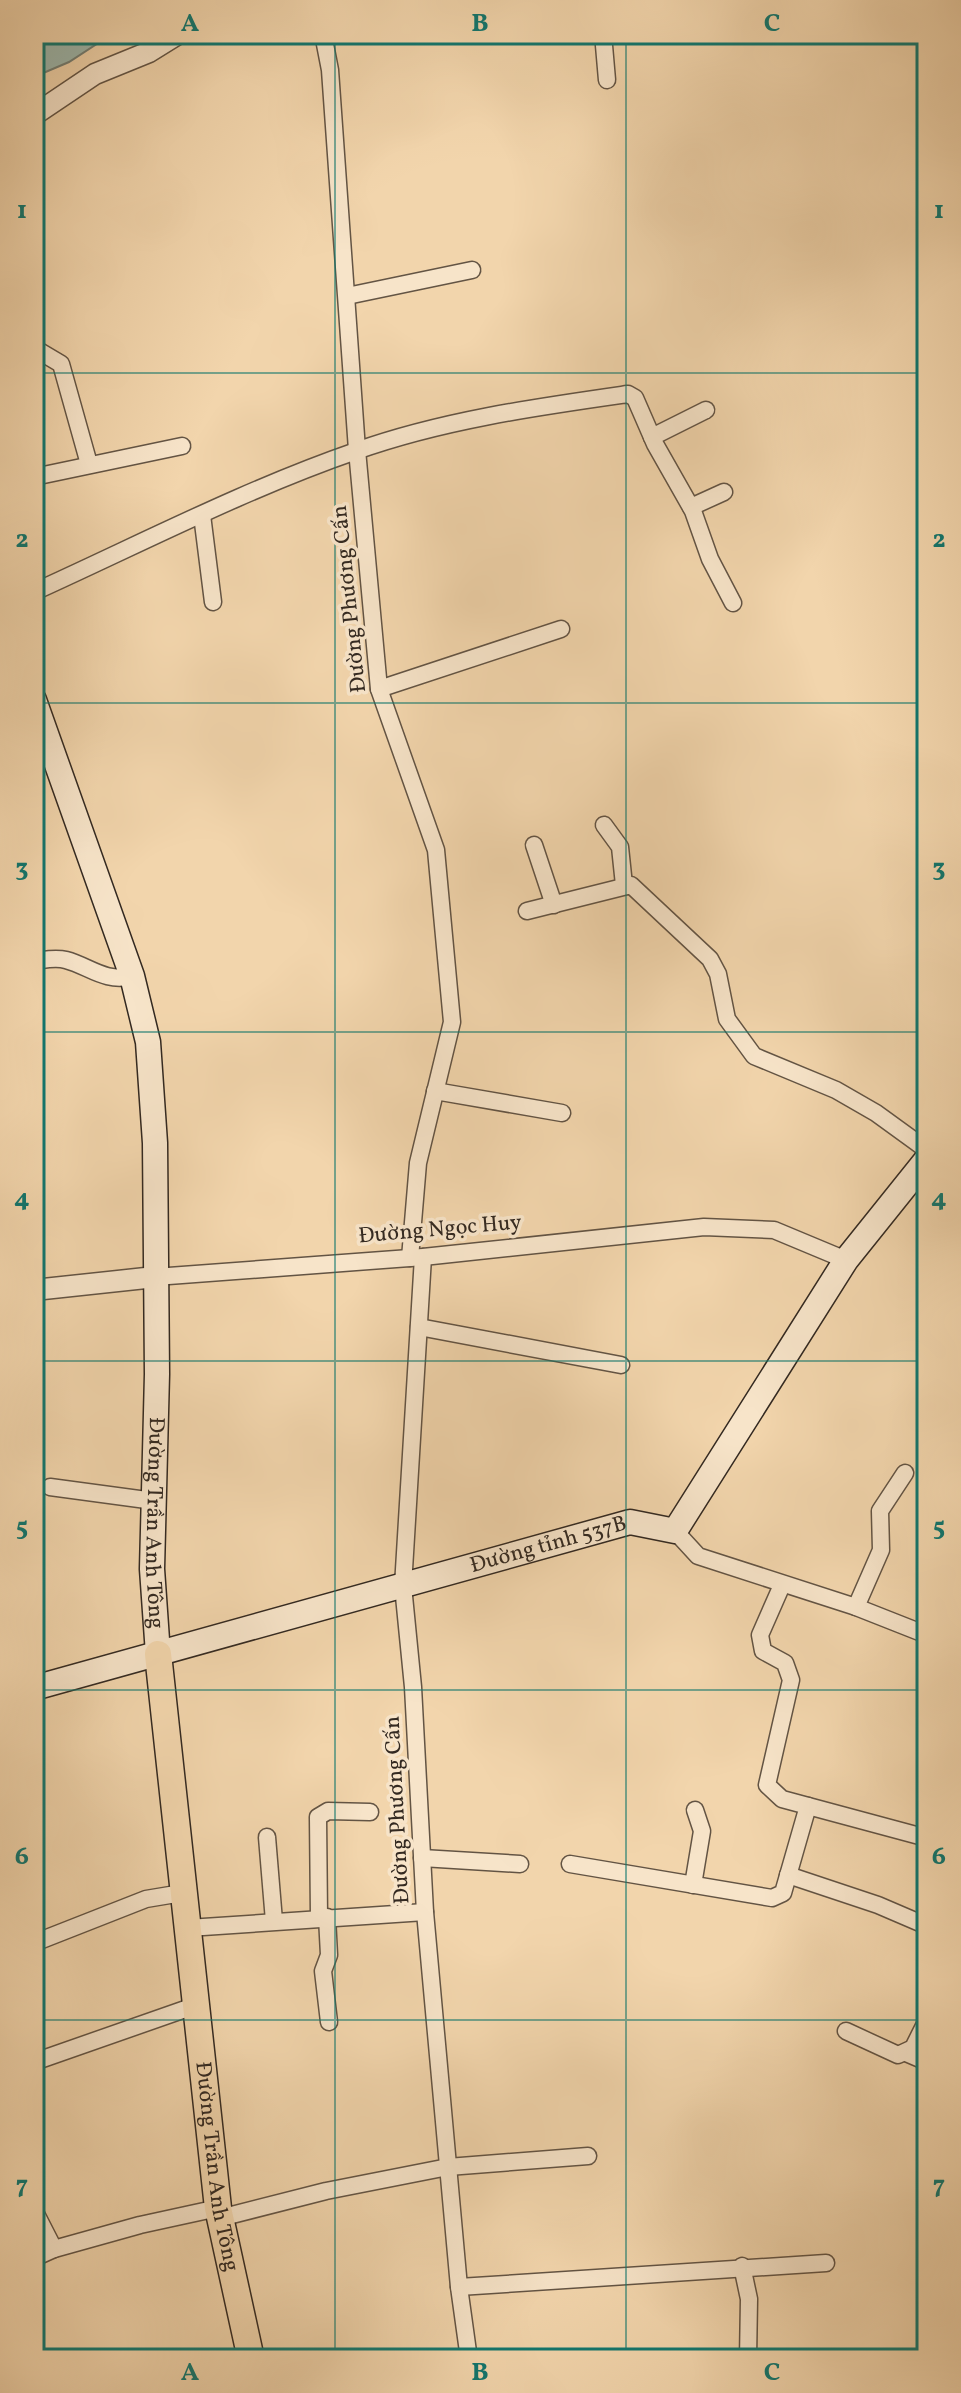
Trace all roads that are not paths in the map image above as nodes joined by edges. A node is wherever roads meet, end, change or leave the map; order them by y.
1 (178, 34) edge
2 (323, 34) edge
3 (603, 34) edge
4 (607, 80) dead end
5 (34, 115) edge
6 (472, 270) dead end
7 (347, 296) junction
8 (34, 348) edge
9 (706, 410) dead end
10 (652, 437) junction
11 (182, 446) dead end
12 (357, 450) junction
13 (89, 464) junction
14 (34, 477) edge
15 (724, 492) dead end
16 (691, 507) junction
17 (202, 515) junction
18 (34, 592) edge
19 (213, 602) dead end
20 (733, 603) dead end
21 (561, 629) dead end
22 (379, 689) junction
23 (34, 700) edge
24 (604, 825) dead end
25 (534, 845) dead end
26 (624, 885) junction
27 (554, 905) junction
28 (527, 911) dead end
29 (34, 961) edge
30 (132, 976) junction
31 (435, 1091) junction
32 (562, 1113) dead end
33 (927, 1150) edge
34 (922, 1172) edge
35 (416, 1257) junction
36 (846, 1260) junction
37 (155, 1277) junction
38 (34, 1290) edge
39 (419, 1327) junction
40 (621, 1365) dead end
41 (905, 1473) dead end
42 (50, 1487) dead end
43 (154, 1501) junction
44 (675, 1531) junction
45 (782, 1585) junction
46 (403, 1586) junction
47 (856, 1607) junction
48 (927, 1635) edge
49 (158, 1654) junction
50 (34, 1688) edge
51 (808, 1806) junction
52 (695, 1810) dead end
53 (370, 1812) dead end
54 (267, 1837) dead end
55 (927, 1838) edge
56 (422, 1858) junction
57 (520, 1864) dead end
58 (570, 1864) dead end
59 (788, 1875) junction
60 (693, 1885) junction
61 (182, 1893) junction
62 (425, 1912) junction
63 (323, 1917) junction
64 (274, 1921) junction
65 (927, 1926) edge
66 (188, 1928) junction
67 (34, 1943) edge
68 (194, 2006) junction
69 (927, 2020) edge
70 (329, 2022) dead end
71 (846, 2031) dead end
72 (906, 2053) junction
73 (34, 2062) edge
74 (927, 2062) edge
75 (588, 2156) dead end
76 (448, 2167) junction
77 (34, 2210) edge
78 (219, 2213) junction
79 (54, 2249) junction
80 (34, 2258) edge
81 (826, 2263) dead end
82 (742, 2266) junction
83 (459, 2287) junction
84 (251, 2359) edge
85 (469, 2359) edge
86 (748, 2359) edge

1 - 5 street
2 - 7 street, Đường Phương Cấn
3 - 4 street
6 - 7 street
7 - 12 street, Đường Phương Cấn
8 - 13 street
9 - 10 street
10 - 12 street
10 - 16 street
11 - 13 street
12 - 17 street
12 - 22 street, Đường Phương Cấn
13 - 14 street
15 - 16 street
16 - 20 street
17 - 18 street
17 - 19 street
21 - 22 street
22 - 31 street, Đường Phương Cấn
23 - 30 main road, Đường Trần Anh Tông
24 - 26 street
25 - 27 street
26 - 27 street
26 - 33 street
27 - 28 street
29 - 30 street
30 - 37 main road, Đường Trần Anh Tông
31 - 32 street
31 - 35 street, Đường Phương Cấn
34 - 36 main road
35 - 36 street, Đường Ngọc Huy
35 - 37 street, Đường Ngọc Huy
35 - 39 street, Đường Phương Cấn
36 - 44 main road
37 - 38 street, Đường Ngọc Huy
37 - 43 main road, Đường Trần Anh Tông
39 - 40 street
39 - 46 street, Đường Phương Cấn
41 - 47 street
42 - 43 street
43 - 49 main road, Đường Trần Anh Tông
44 - 45 street
44 - 46 main road, Đường tỉnh 537B
45 - 47 street
45 - 51 street
46 - 49 main road, Đường tỉnh 537B
46 - 56 street, Đường Phương Cấn
47 - 48 street
49 - 50 main road, Đường tỉnh 537B
49 - 61 main road, Đường Trần Anh Tông
51 - 55 street
51 - 59 street
52 - 60 street
53 - 63 street
54 - 64 street
56 - 57 street
56 - 62 street, Đường Phương Cấn
58 - 60 street
59 - 60 street
59 - 65 street
61 - 66 main road, Đường Trần Anh Tông
61 - 67 street
62 - 63 street
62 - 76 street, Đường Phương Cấn
63 - 64 street
63 - 70 street
64 - 66 street
66 - 68 main road, Đường Trần Anh Tông
68 - 73 street
68 - 78 main road, Đường Trần Anh Tông
69 - 72 street
71 - 72 street
72 - 74 street
75 - 76 street
76 - 78 street
76 - 83 street, Đường Phương Cấn
77 - 79 street
78 - 79 street
78 - 84 main road, Đường Trần Anh Tông
79 - 80 street
81 - 82 street
82 - 83 street
82 - 86 street
83 - 85 street, Đường Phương Cấn

